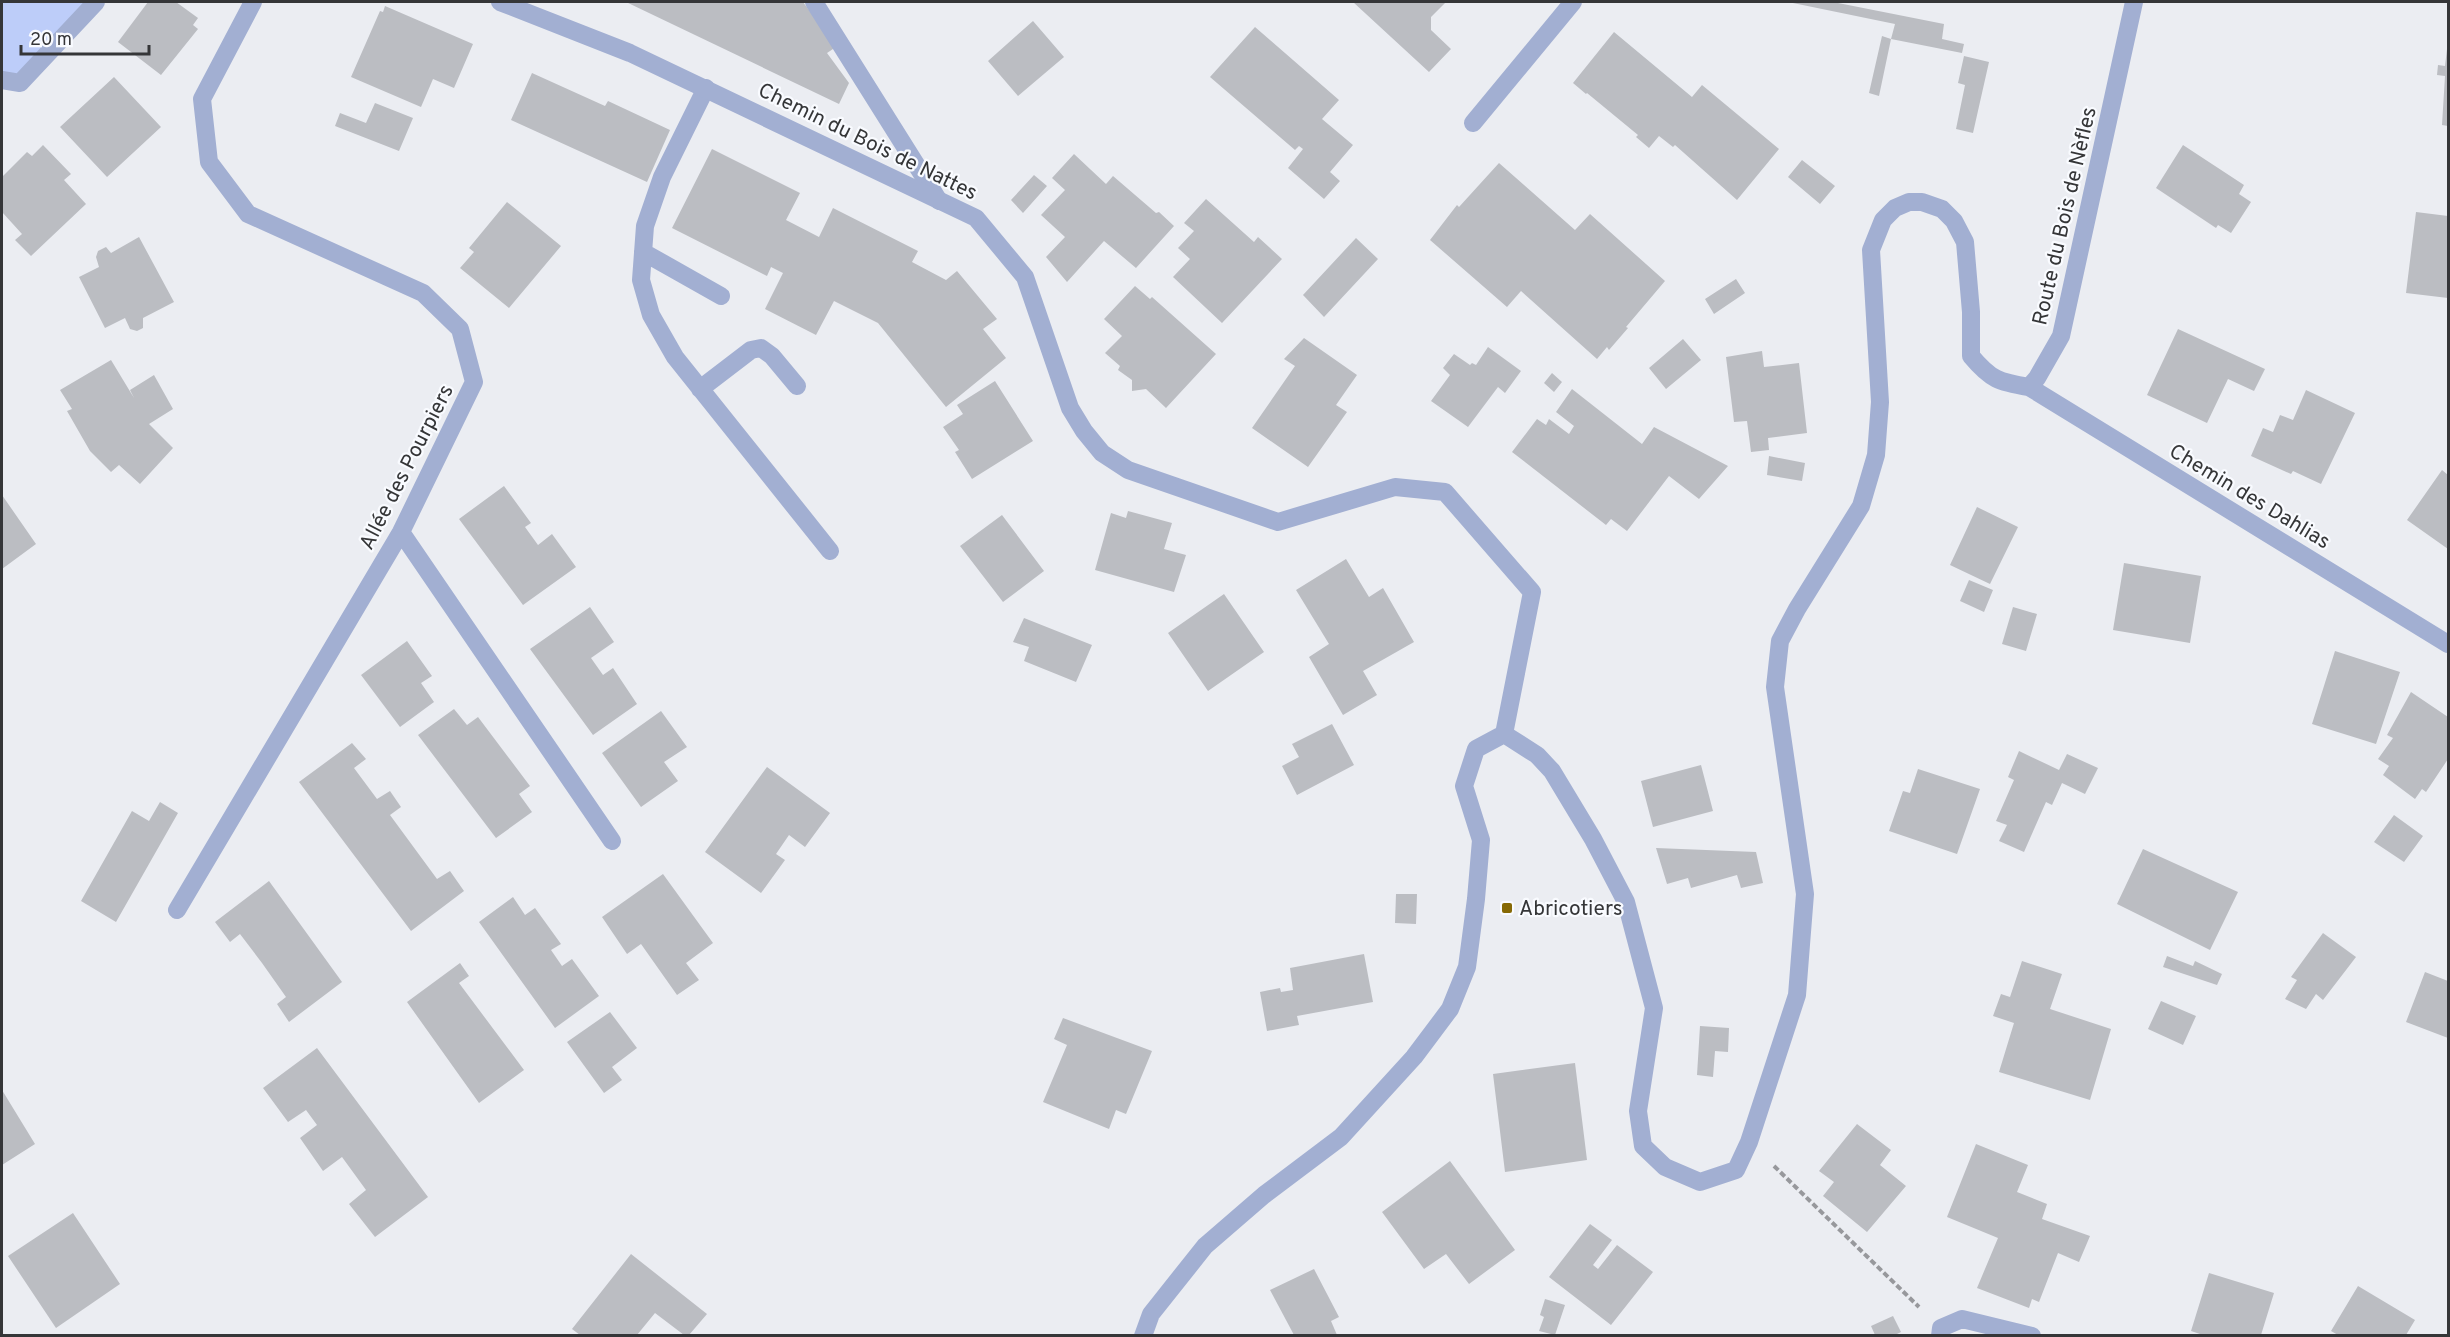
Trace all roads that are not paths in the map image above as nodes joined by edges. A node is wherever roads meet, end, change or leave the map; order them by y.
1 (96, 2) edge
2 (253, 2) edge
3 (500, 2) edge
4 (814, 2) edge
5 (1574, 2) edge
6 (2134, 2) edge
7 (2, 80) edge
8 (706, 88) junction
9 (1473, 123) dead end
10 (939, 201) junction
11 (643, 252) junction
12 (721, 296) dead end
13 (797, 386) dead end
14 (2029, 387) junction
15 (700, 388) junction
16 (401, 532) junction
17 (830, 551) dead end
18 (2448, 644) edge
19 (1504, 734) junction
20 (612, 841) dead end
21 (177, 910) dead end
22 (1940, 1332) edge
23 (1143, 1335) edge
24 (2032, 1335) edge

1 - 7 street
2 - 16 street, Allée des Pourpiers
3 - 8 street, Chemin du Bois de Nattes
4 - 10 street
5 - 9 street
6 - 14 street, Route du Bois de Nèfles
8 - 10 street, Chemin du Bois de Nattes
8 - 11 street
10 - 19 street, Chemin du Bois de Nattes
11 - 12 street
11 - 15 street
13 - 15 street
14 - 18 street, Chemin des Dahlias
14 - 19 street
15 - 17 street
16 - 20 street
16 - 21 street, Allée des Pourpiers
19 - 23 street
22 - 24 street

